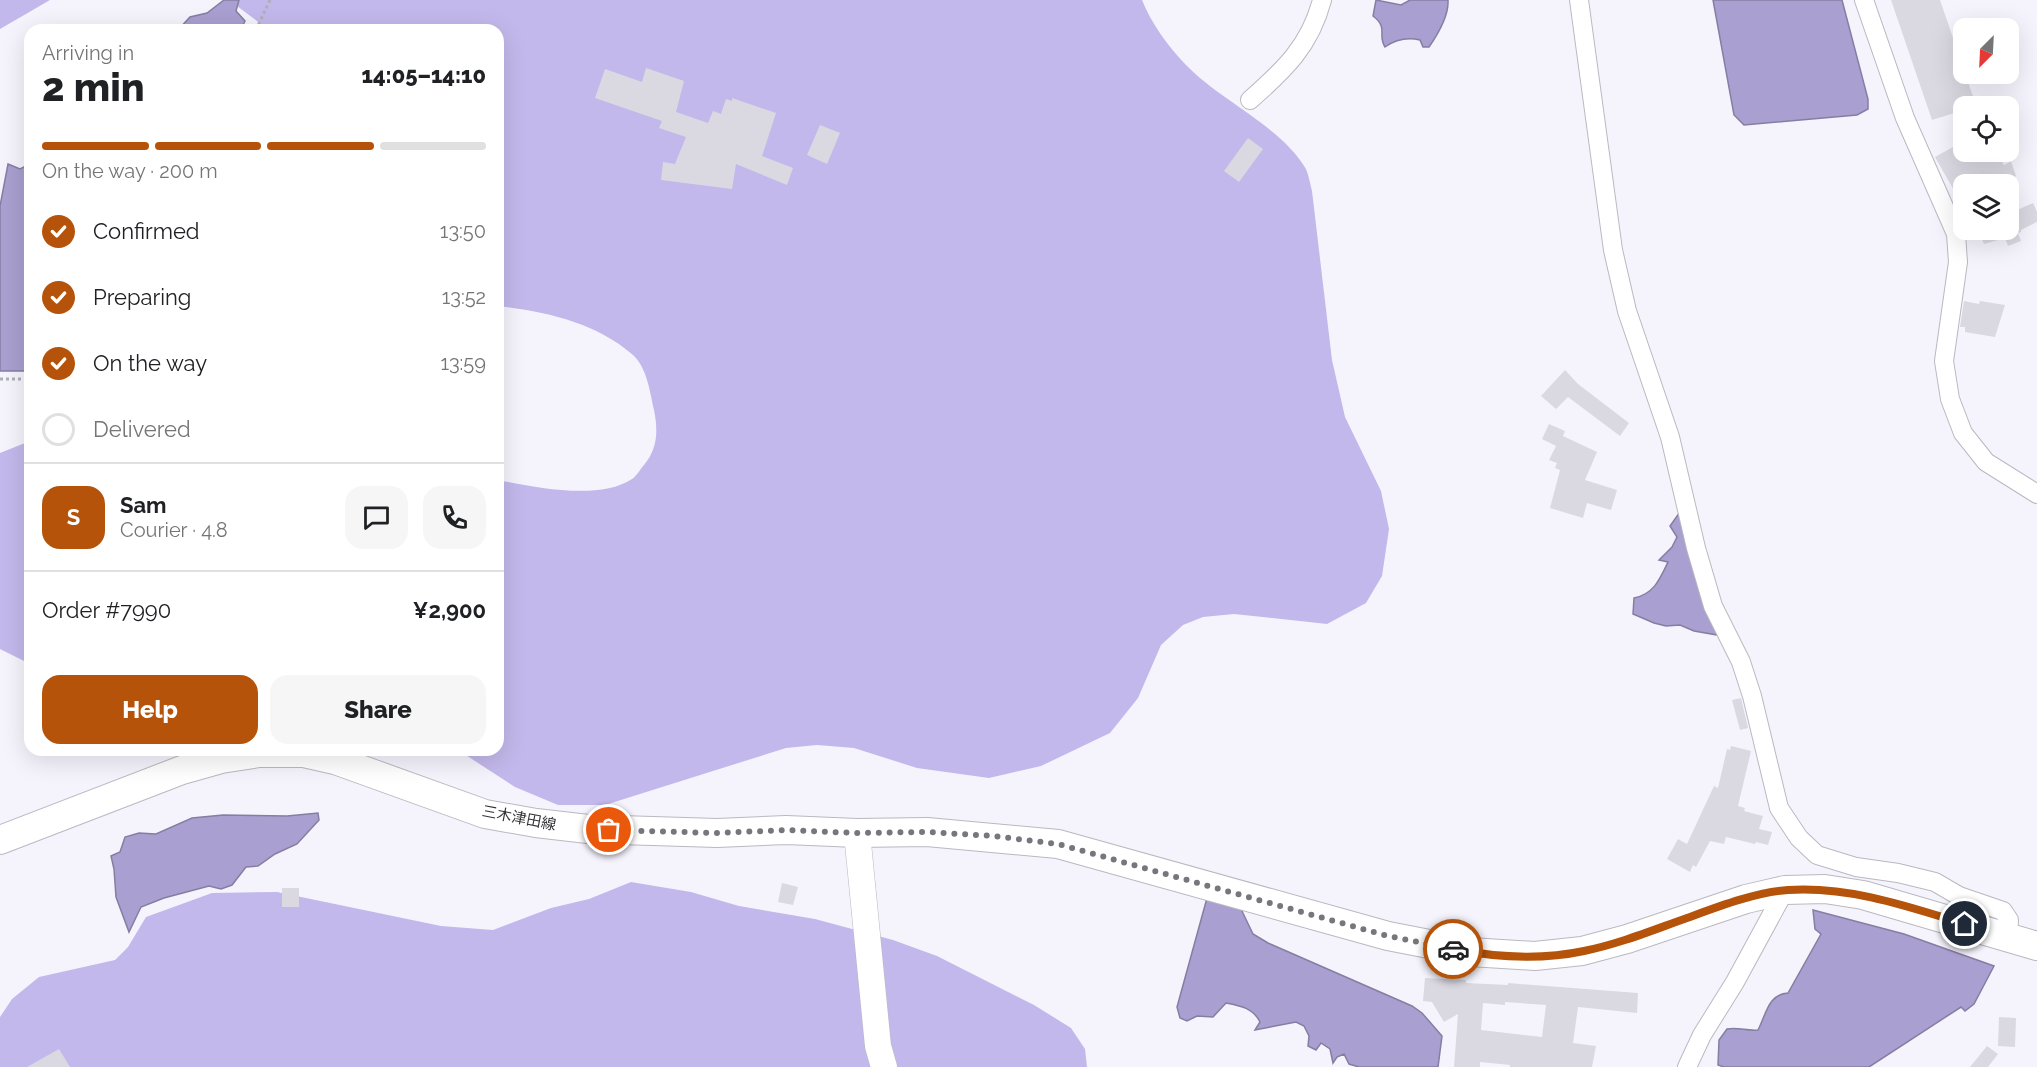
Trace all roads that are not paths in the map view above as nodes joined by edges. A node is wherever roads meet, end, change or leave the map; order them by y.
1 (1322, 0) edge
2 (1579, 0) edge
3 (1864, 0) edge
4 (1250, 100) dead end
5 (2037, 494) edge
6 (240, 756) edge
7 (317, 756) edge
8 (856, 833) junction
9 (0, 840) edge
10 (1785, 890) junction
11 (2008, 938) junction
12 (2037, 946) edge
13 (884, 1067) edge
14 (1687, 1067) edge

1 - 4 street
2 - 11 street
3 - 5 street
6 - 9 main road, 三木津田線
7 - 8 main road, 三木津田線
8 - 10 main road, 三木津田線
8 - 13 street
10 - 11 main road, 三木津田線
10 - 14 street
11 - 12 main road, 三木津田線

